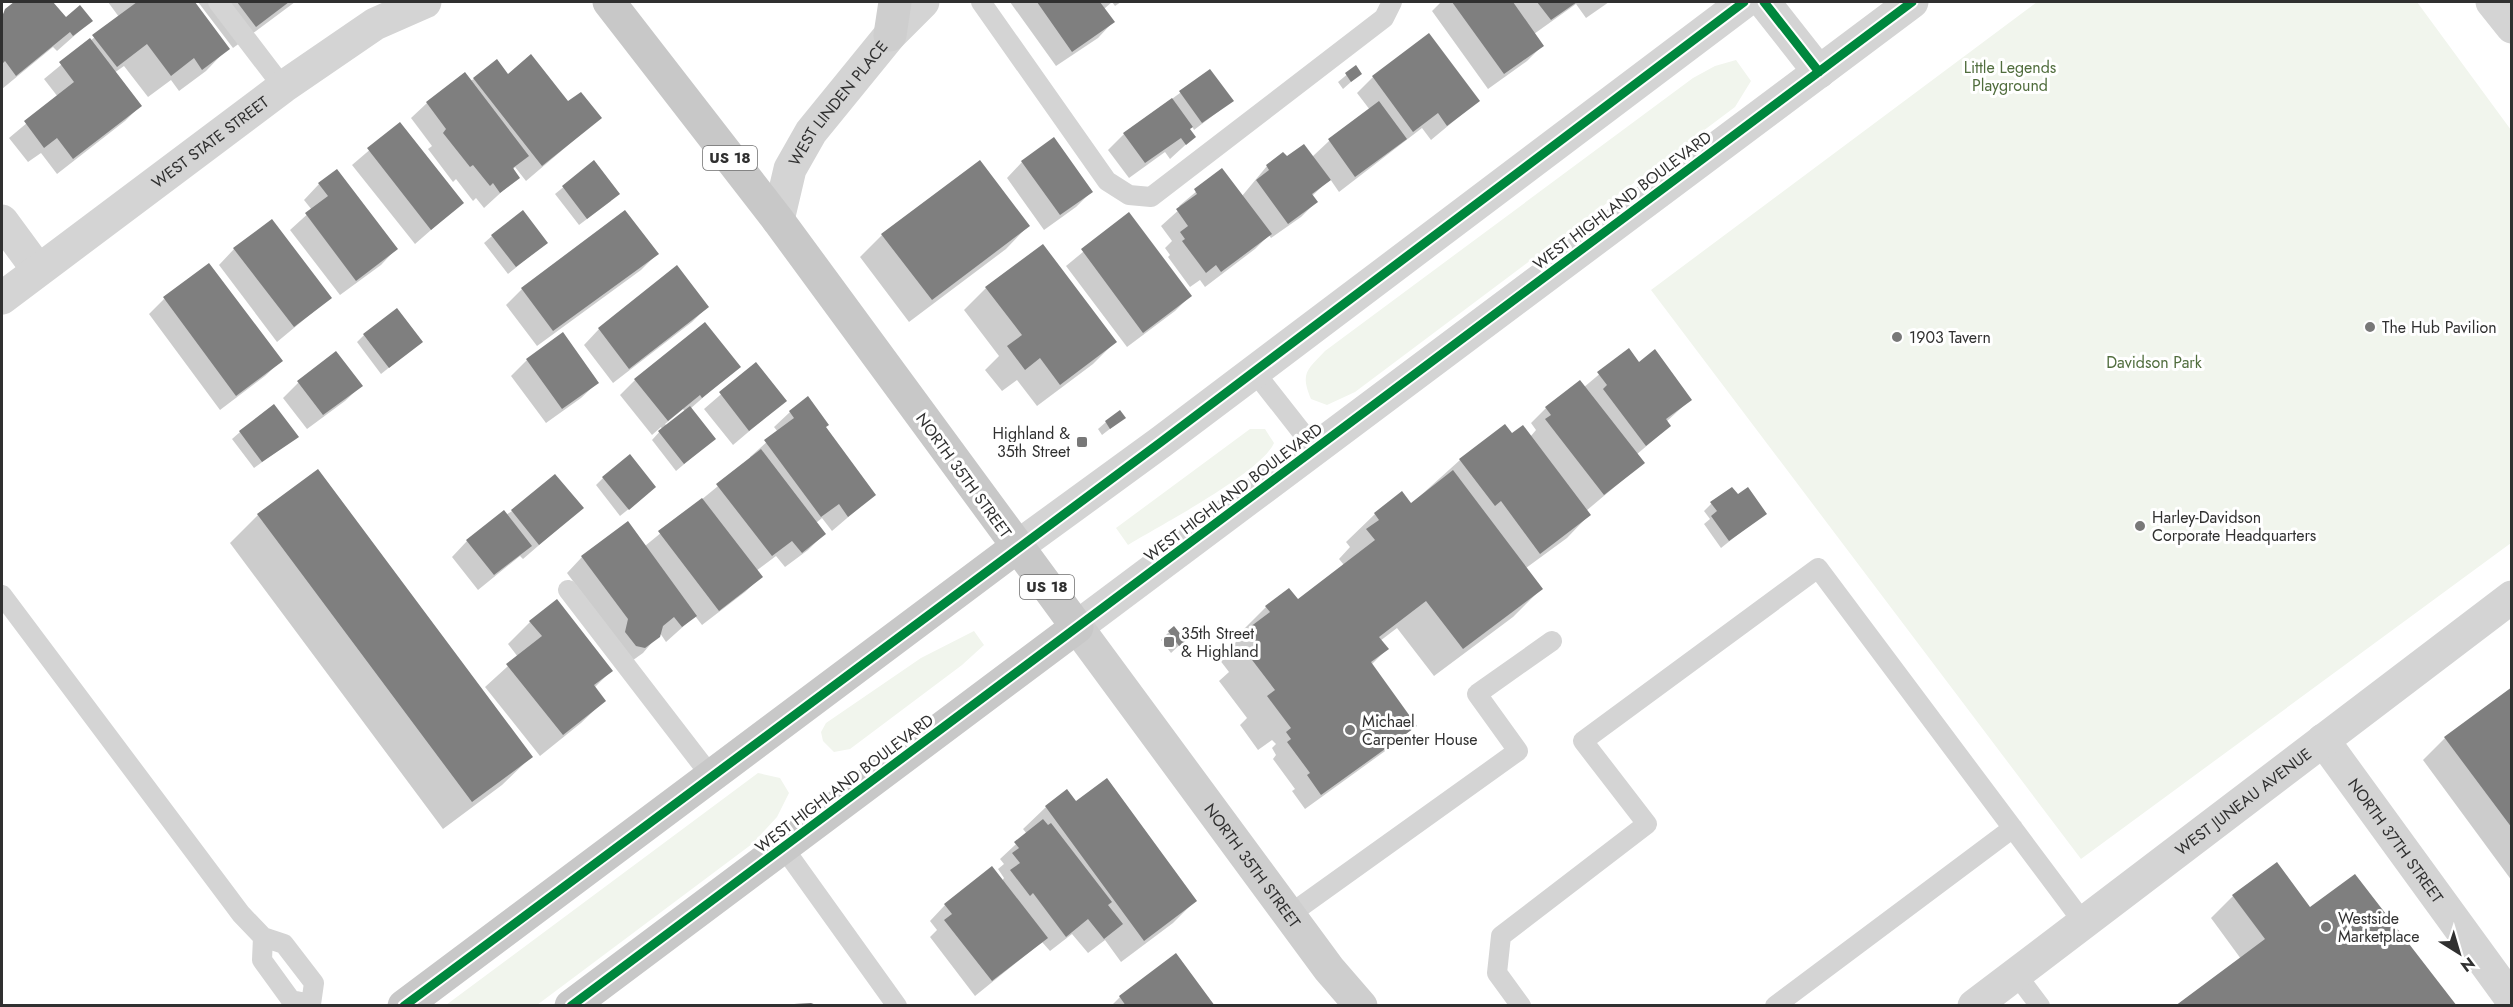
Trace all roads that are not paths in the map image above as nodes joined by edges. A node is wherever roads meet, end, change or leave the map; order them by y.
1 (218, 2) edge
2 (425, 2) edge
3 (609, 2) edge
4 (895, 2) edge
5 (923, 2) edge
6 (981, 2) edge
7 (1392, 2) edge
8 (1744, 2) edge
9 (1764, 2) edge
10 (1912, 2) edge
11 (2492, 2) edge
12 (2511, 27) edge
13 (890, 35) junction
14 (1819, 72) junction
15 (283, 87) junction
16 (778, 220) junction
17 (2, 221) edge
18 (38, 270) junction
19 (2, 298) edge
20 (1253, 370) junction
21 (1315, 449) junction
22 (1017, 547) junction
23 (568, 590) dead end
24 (2, 595) edge
25 (2511, 597) edge
26 (1077, 627) junction
27 (1552, 641) dead end
28 (2323, 740) junction
29 (711, 776) junction
30 (2013, 828) junction
31 (783, 847) junction
32 (1289, 915) junction
33 (2083, 922) junction
34 (263, 938) junction
35 (2016, 974) junction
36 (2511, 1000) edge
37 (1354, 1003) edge
38 (312, 1005) edge
39 (404, 1005) edge
40 (571, 1005) edge
41 (897, 1005) edge
42 (1521, 1005) edge
43 (1775, 1005) edge
44 (1974, 1005) edge
45 (2040, 1005) edge

1 - 15 lane
2 - 15 street, WEST STATE STREET
3 - 16 main road, NORTH 35TH STREET / US 18
4 - 13 main road
5 - 13 street, WEST LINDEN PLACE
6 - 7 lane
8 - 20 street
9 - 14 street
10 - 14 street, WEST HIGHLAND BOULEVARD
11 - 12 street
13 - 16 street, WEST LINDEN PLACE
14 - 21 street, WEST HIGHLAND BOULEVARD
15 - 18 street, WEST STATE STREET
16 - 22 main road, NORTH 35TH STREET / US 18
17 - 18 street
18 - 19 street, WEST STATE STREET
20 - 21 lane
20 - 22 street
21 - 26 street, WEST HIGHLAND BOULEVARD
22 - 26 main road, NORTH 35TH STREET / US 18
22 - 29 main road, US 18
23 - 29 lane
24 - 34 lane
25 - 28 street, WEST JUNEAU AVENUE
26 - 31 main road, WEST HIGHLAND BOULEVARD
26 - 32 main road, NORTH 35TH STREET
27 - 32 lane
28 - 33 street, WEST JUNEAU AVENUE
28 - 36 street, NORTH 37TH STREET
29 - 39 main road, US 18
30 - 33 lane
30 - 42 lane
30 - 43 lane
31 - 40 main road, WEST HIGHLAND BOULEVARD
31 - 41 lane
32 - 37 main road, NORTH 35TH STREET
33 - 35 street, WEST JUNEAU AVENUE
34 - 38 lane
34 - 38 lane
35 - 44 street, WEST JUNEAU AVENUE
35 - 45 lane

